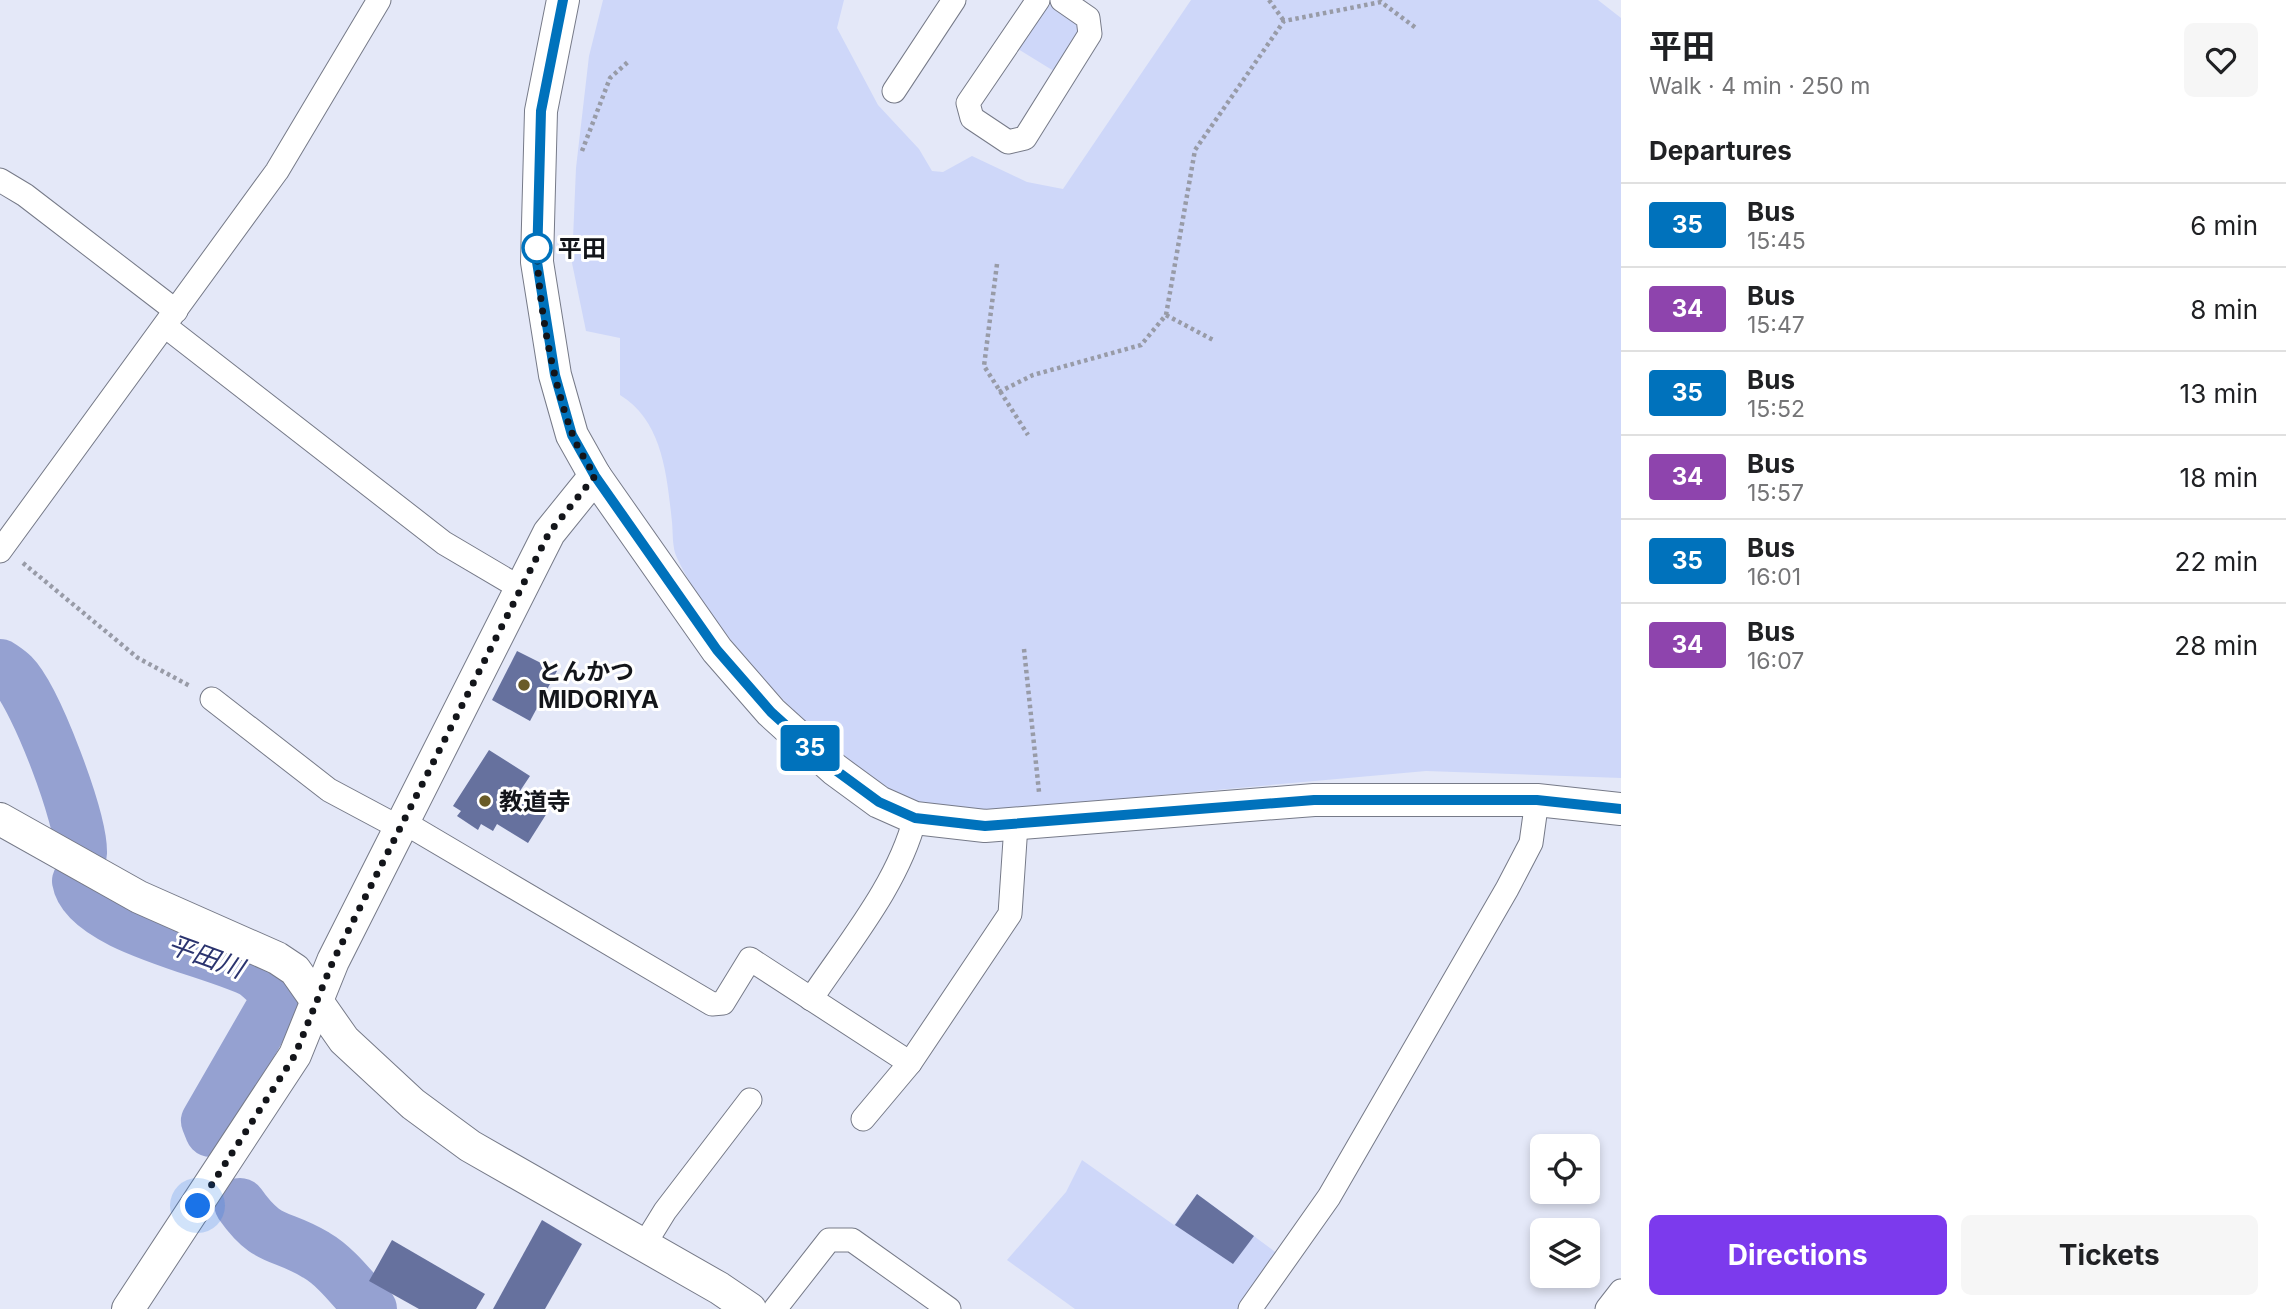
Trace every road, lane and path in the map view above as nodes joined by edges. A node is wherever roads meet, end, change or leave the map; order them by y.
1 (379, 0) edge
2 (954, 0) edge
3 (1038, 0) edge
4 (1062, 0) edge
5 (1269, 0) edge
6 (556, 3) edge
7 (1284, 21) junction
8 (1416, 28) dead end
9 (629, 61) dead end
10 (894, 91) dead end
11 (582, 151) dead end
12 (0, 180) edge
13 (997, 264) dead end
14 (1166, 315) junction
15 (171, 318) junction
16 (1215, 341) dead end
17 (999, 392) junction
18 (1028, 435) dead end
19 (595, 476) junction
20 (2, 549) edge
21 (522, 589) junction
22 (1024, 649) dead end
23 (212, 699) joint
24 (1040, 800) dead end
25 (1537, 800) junction
26 (1621, 809) edge
27 (915, 818) junction
28 (0, 819) edge
29 (1016, 825) junction
30 (404, 826) junction
31 (811, 999) junction
32 (318, 1000) junction
33 (910, 1063) junction
34 (750, 1100) dead end
35 (863, 1119) dead end
36 (644, 1245) junction
37 (1621, 1291) edge
38 (128, 1309) edge
39 (750, 1309) edge
40 (775, 1309) edge
41 (948, 1309) edge
42 (1250, 1309) edge
43 (1607, 1309) edge

1 - 15 street
2 - 10 street
3 - 4 street
5 - 7 path
6 - 19 street
7 - 8 path
7 - 14 path
9 - 11 path
12 - 15 street
13 - 17 path
14 - 16 path
14 - 17 path
15 - 20 street
15 - 21 street
17 - 18 path
19 - 21 street
19 - 27 street
20 - 23 path
21 - 30 street
22 - 24 path
23 - 30 street
25 - 26 street
25 - 29 street
25 - 42 street
27 - 29 street
27 - 31 street
28 - 32 street
29 - 33 street
30 - 31 street
30 - 32 street
31 - 33 street
32 - 36 street
32 - 38 street
33 - 35 street
34 - 36 street
36 - 39 street
37 - 43 street
40 - 41 street

